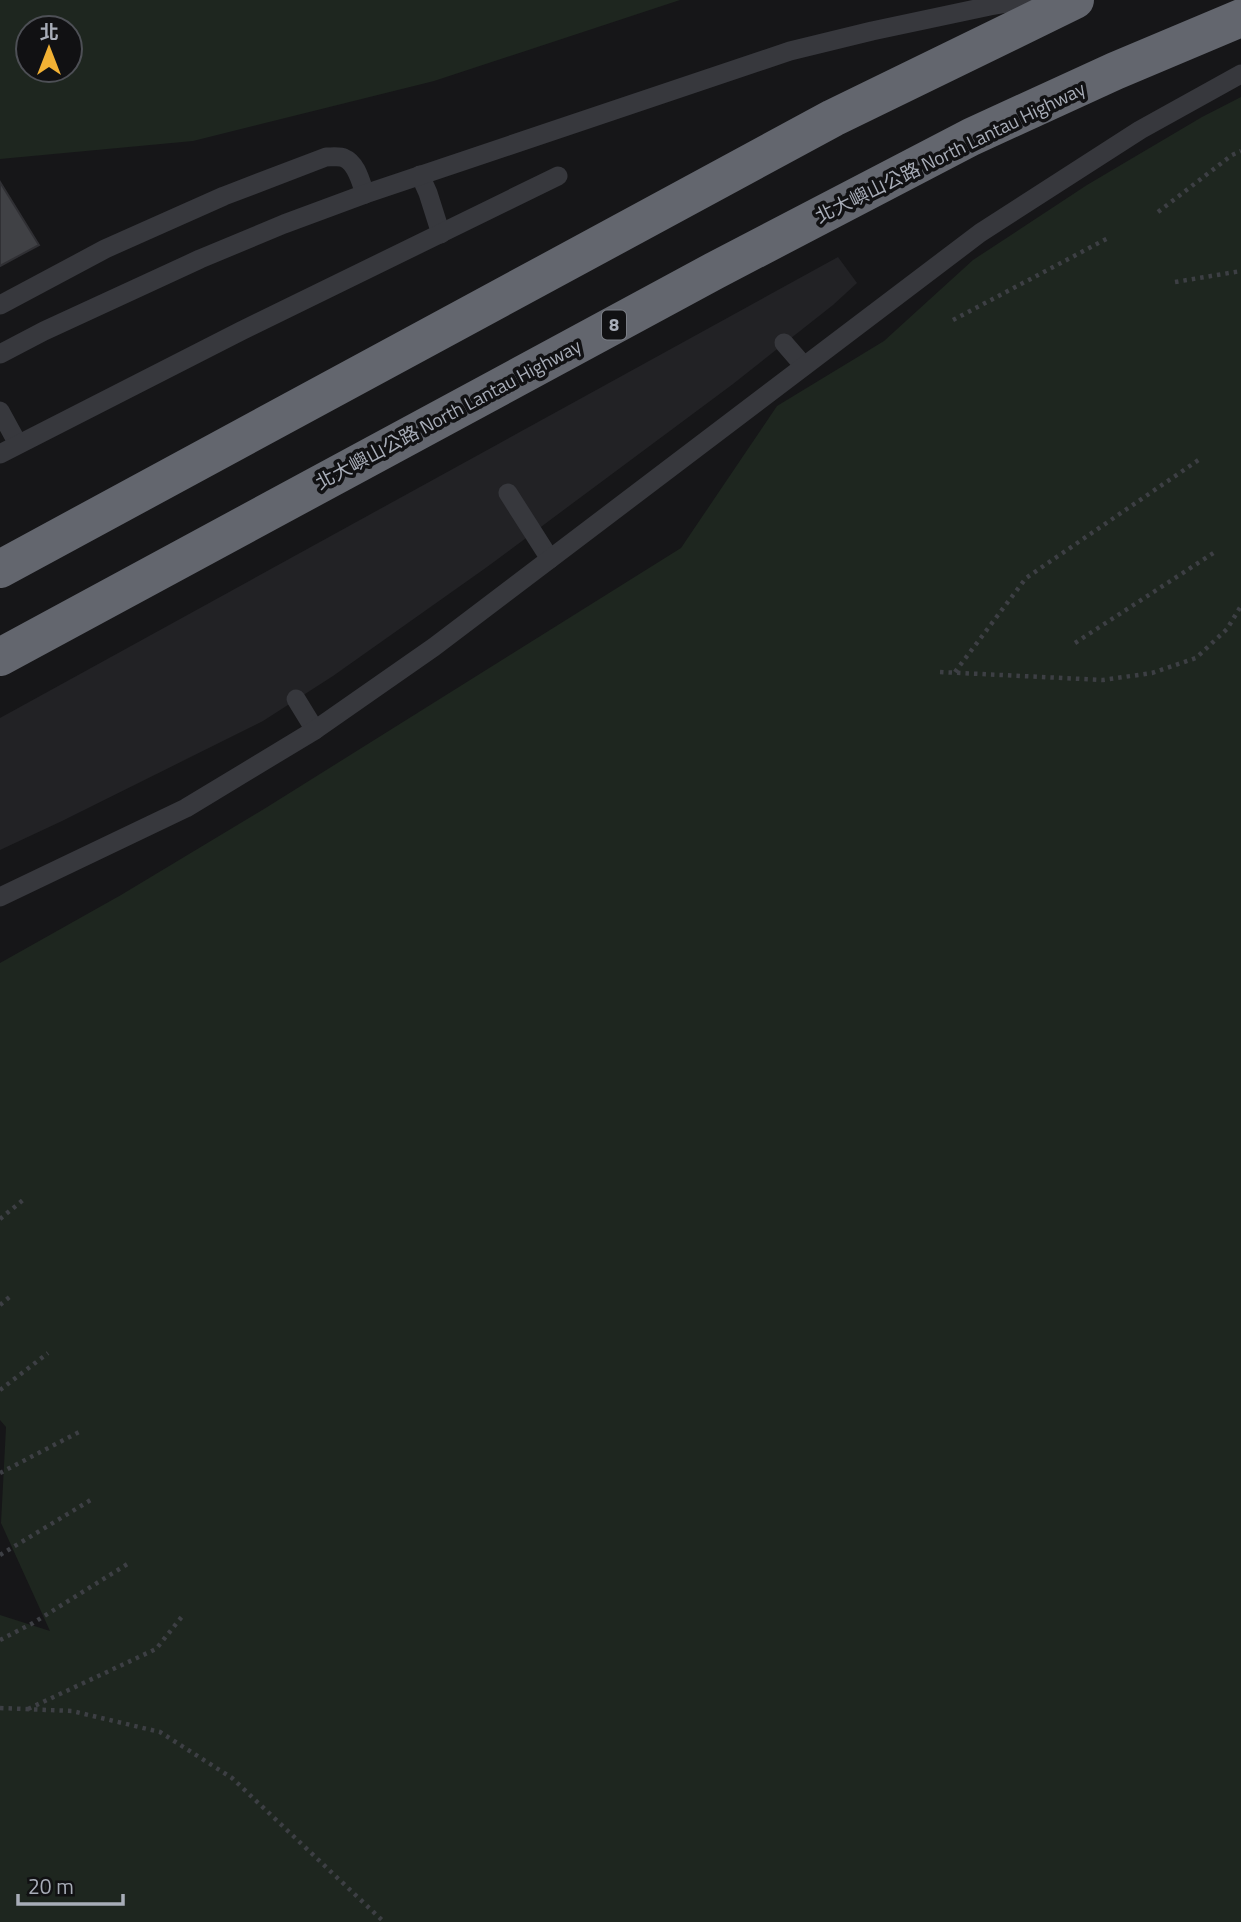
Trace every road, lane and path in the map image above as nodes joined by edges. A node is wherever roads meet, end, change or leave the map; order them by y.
1 (1024, 0) edge
2 (1074, 0) edge
3 (1241, 18) edge
4 (1241, 74) edge
5 (1241, 151) edge
6 (420, 175) junction
7 (558, 176) dead end
8 (365, 194) junction
9 (1158, 212) dead end
10 (441, 234) junction
11 (1111, 237) dead end
12 (1241, 271) edge
13 (1175, 282) dead end
14 (0, 305) edge
15 (953, 320) dead end
16 (784, 343) dead end
17 (0, 354) edge
18 (804, 366) junction
19 (0, 411) edge
20 (18, 444) junction
21 (0, 454) edge
22 (1200, 459) dead end
23 (508, 493) dead end
24 (1215, 552) dead end
25 (550, 559) junction
26 (0, 569) edge
27 (1241, 606) edge
28 (1075, 643) dead end
29 (0, 657) edge
30 (940, 672) dead end
31 (955, 672) junction
32 (296, 699) dead end
33 (315, 730) junction
34 (0, 897) edge
35 (23, 1200) dead end
36 (0, 1219) edge
37 (12, 1295) dead end
38 (0, 1305) edge
39 (48, 1353) dead end
40 (0, 1390) edge
41 (81, 1431) dead end
42 (0, 1473) edge
43 (94, 1498) dead end
44 (0, 1555) edge
45 (129, 1563) dead end
46 (184, 1614) dead end
47 (0, 1640) edge
48 (0, 1708) edge
49 (27, 1709) junction
50 (384, 1922) edge

1 - 6 lane
2 - 26 highway
3 - 29 highway, 北大嶼山公路 North Lantau Highway / 8
4 - 18 lane
5 - 9 path
6 - 8 lane
6 - 10 lane
7 - 10 lane
8 - 14 lane
8 - 17 lane
10 - 20 lane
11 - 15 path
12 - 13 path
16 - 18 lane
18 - 25 lane
19 - 20 lane
20 - 21 lane
22 - 31 path
23 - 25 lane
24 - 28 path
25 - 33 lane
27 - 31 path
30 - 31 path
32 - 33 lane
33 - 34 lane
35 - 36 path
37 - 38 path
39 - 40 path
41 - 42 path
43 - 44 path
45 - 47 path
46 - 49 path
48 - 49 path
49 - 50 path

